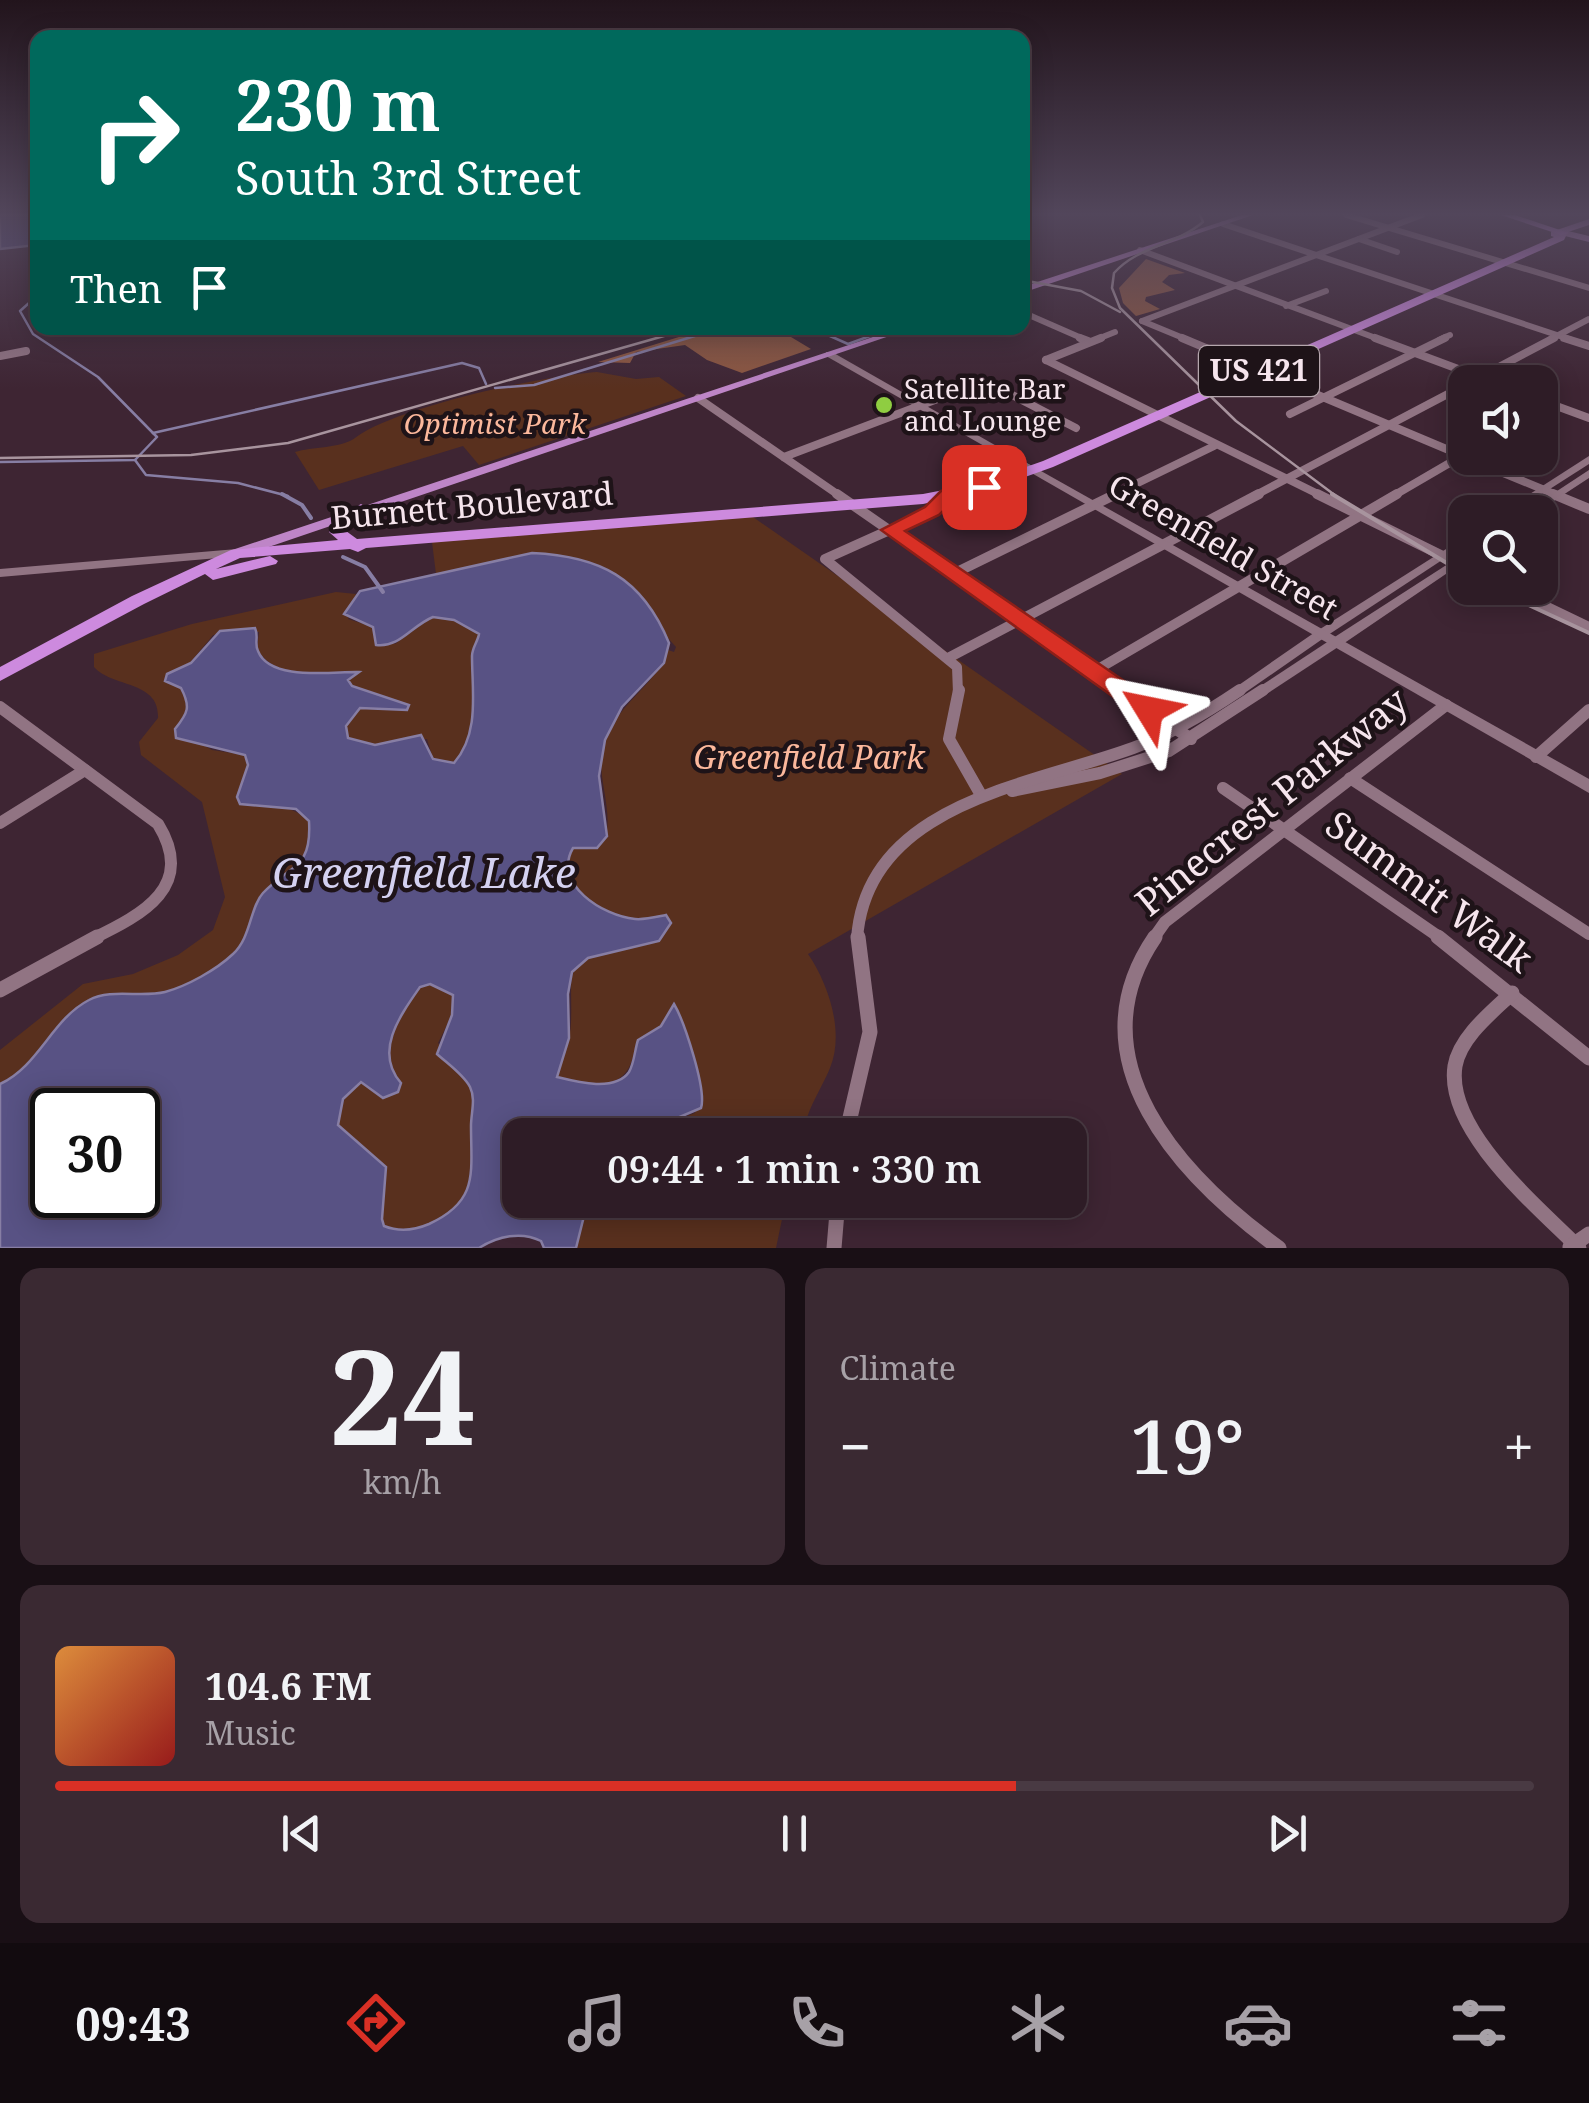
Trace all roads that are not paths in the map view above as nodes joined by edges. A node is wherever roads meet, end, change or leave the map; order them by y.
1 (1071, 273) edge
2 (1201, 273) edge
3 (1268, 273) edge
4 (1369, 273) edge
5 (1472, 273) edge
6 (1540, 273) edge
7 (1234, 286) junction
8 (1030, 287) edge
9 (1589, 288) edge
10 (1326, 291) dead end
11 (1427, 293) junction
12 (1286, 306) junction
13 (1030, 316) edge
14 (1589, 319) edge
15 (1347, 328) junction
16 (1115, 332) dead end
17 (887, 335) edge
18 (1450, 336) dead end
19 (1557, 336) junction
20 (1088, 341) junction
21 (1589, 346) edge
22 (26, 351) dead end
23 (1414, 353) junction
24 (830, 354) junction
25 (0, 356) edge
26 (1504, 365) edge
27 (1448, 366) edge
28 (1255, 368) junction
29 (1448, 394) edge
30 (1324, 397) junction
31 (698, 398) junction
32 (920, 405) junction
33 (1558, 407) edge
34 (1152, 414) junction
35 (1290, 414) dead end
36 (1589, 418) edge
37 (1389, 425) junction
38 (1076, 428) dead end
39 (1214, 446) junction
40 (1448, 449) edge
41 (784, 457) junction
42 (1589, 458) edge
43 (1448, 465) edge
44 (1029, 467) junction
45 (1589, 473) edge
46 (1509, 475) edge
47 (1284, 480) junction
48 (1542, 489) junction
49 (948, 495) junction
50 (1533, 495) edge
51 (1556, 495) joint
52 (1558, 496) edge
53 (851, 505) junction
54 (1096, 506) junction
55 (361, 509) junction
56 (1589, 509) edge
57 (1358, 515) junction
58 (891, 530) junction
59 (1165, 545) junction
60 (358, 547) junction
61 (1448, 551) edge
62 (238, 553) junction
63 (1442, 555) junction
64 (1448, 557) edge
65 (1448, 570) edge
66 (0, 573) edge
67 (953, 574) junction
68 (1239, 588) junction
69 (1544, 605) edge
70 (123, 608) junction
71 (1024, 621) junction
72 (1589, 626) edge
73 (1328, 639) junction
74 (950, 657) junction
75 (1094, 672) junction
76 (0, 676) edge
77 (1446, 705) junction
78 (0, 707) edge
79 (1589, 710) edge
80 (1177, 729) junction
81 (1191, 740) junction
82 (1536, 757) junction
83 (85, 770) junction
84 (1350, 778) junction
85 (1589, 787) edge
86 (1224, 788) dead end
87 (981, 795) junction
88 (0, 823) edge
89 (1282, 830) junction
90 (1589, 934) edge
91 (0, 990) edge
92 (1512, 992) junction
93 (1589, 1058) edge
94 (850, 1118) edge
95 (836, 1218) edge
96 (1578, 1243) edge
97 (834, 1248) edge
98 (1279, 1248) edge

1 - 8 main road
2 - 7 street
3 - 7 street
4 - 11 street
5 - 11 highway, US 421
6 - 9 street
7 - 12 street
7 - 28 street
10 - 12 street
11 - 15 highway, US 421
11 - 19 street
12 - 15 street
13 - 20 street
14 - 19 street
15 - 23 street
15 - 28 highway, US 421
16 - 20 street
17 - 24 main road
18 - 23 street
19 - 21 street
19 - 26 street
20 - 34 street
22 - 25 street
23 - 27 street
23 - 30 street
24 - 31 main road
24 - 32 street, Greenfield Street
28 - 30 street
28 - 34 highway, US 421
29 - 37 street
30 - 35 street
30 - 37 street
31 - 41 street
31 - 55 main road
32 - 38 street
32 - 41 street
32 - 44 street, Greenfield Street
33 - 36 street
34 - 39 street
34 - 44 highway, US 421
37 - 40 street
37 - 47 street
39 - 47 street
39 - 54 street
41 - 53 street
42 - 48 street
43 - 57 street
44 - 49 highway, US 421
44 - 54 main road, Greenfield Street
45 - 51 street
46 - 48 street
47 - 57 street
47 - 59 street
48 - 50 street
48 - 51 street
49 - 53 highway, Burnett Boulevard / US 421
49 - 58 street
52 - 56 street
53 - 58 street
53 - 60 highway, Burnett Boulevard / US 421
54 - 59 main road, Greenfield Street
54 - 67 street
55 - 60 highway
55 - 62 main road
57 - 63 street
57 - 68 street
58 - 67 street
58 - 74 street
59 - 68 main road, Greenfield Street
59 - 71 street
60 - 62 highway, Burnett Boulevard / US 421
60 - 70 highway
61 - 63 street
62 - 66 main road, Burnett Boulevard
62 - 70 highway, US 421
63 - 64 street
63 - 73 street
65 - 73 street
67 - 71 street
68 - 73 main road, Greenfield Street
68 - 75 street
69 - 72 street
70 - 76 highway, US 421
71 - 74 street
71 - 75 street
73 - 77 main road, Greenfield Street
73 - 80 street
73 - 81 street
74 - 87 street
75 - 80 street
77 - 82 main road, Greenfield Street
77 - 84 street, Pinecrest Parkway
78 - 83 street
79 - 82 street
80 - 81 street
80 - 87 street
81 - 87 street
82 - 85 main road, Greenfield Street
83 - 88 street
83 - 91 street
84 - 89 street, Pinecrest Parkway
84 - 90 street
86 - 89 street, Summit Walk
87 - 94 street
89 - 92 street, Summit Walk
89 - 98 street, Pinecrest Parkway
92 - 93 street, Summit Walk
92 - 96 street
95 - 97 street

